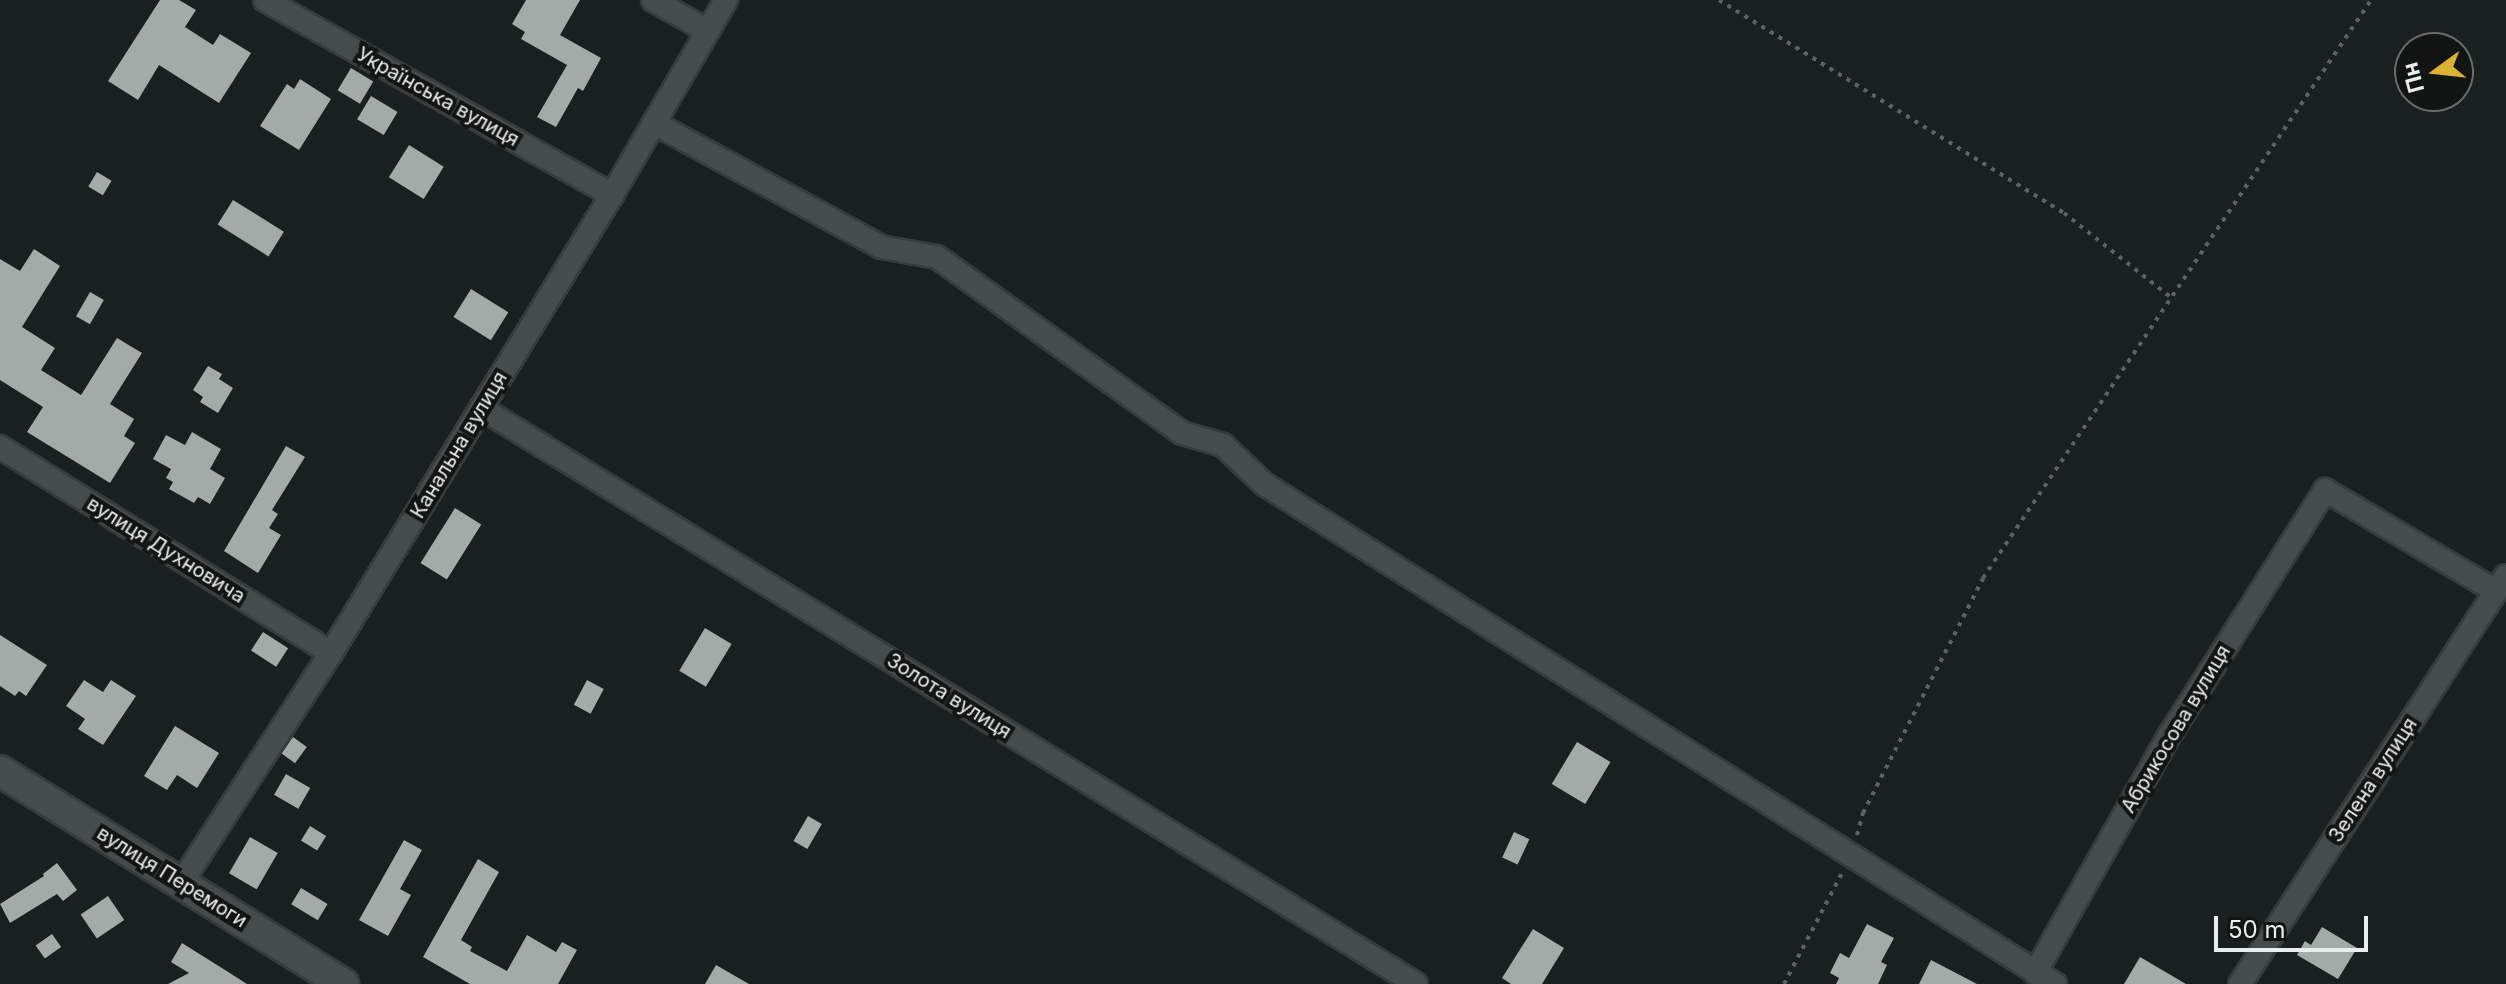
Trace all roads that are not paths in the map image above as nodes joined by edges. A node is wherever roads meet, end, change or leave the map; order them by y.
1 (265, 0) edge
2 (653, 0) edge
3 (726, 0) edge
4 (708, 31) junction
5 (654, 123) junction
6 (612, 195) junction
7 (481, 408) junction
8 (0, 447) edge
9 (2501, 584) edge
10 (331, 653) junction
11 (0, 771) edge
12 (181, 883) junction
13 (2045, 979) edge
14 (343, 984) edge
15 (1416, 984) edge
16 (2240, 984) edge

1 - 6 street, Українська вулиця
2 - 4 street
3 - 4 street, Канальна вулиця
4 - 5 street, Канальна вулиця
5 - 6 street, Канальна вулиця
5 - 13 street
6 - 7 street, Канальна вулиця
7 - 10 street, Канальна вулиця
7 - 15 street, Золота вулиця
8 - 10 street, вулиця Духновича
9 - 13 street, Абрикосова вулиця
9 - 16 street, Зелена вулиця
10 - 12 street, Канальна вулиця
11 - 12 street, вулиця Перемоги
12 - 14 street, вулиця Перемоги

